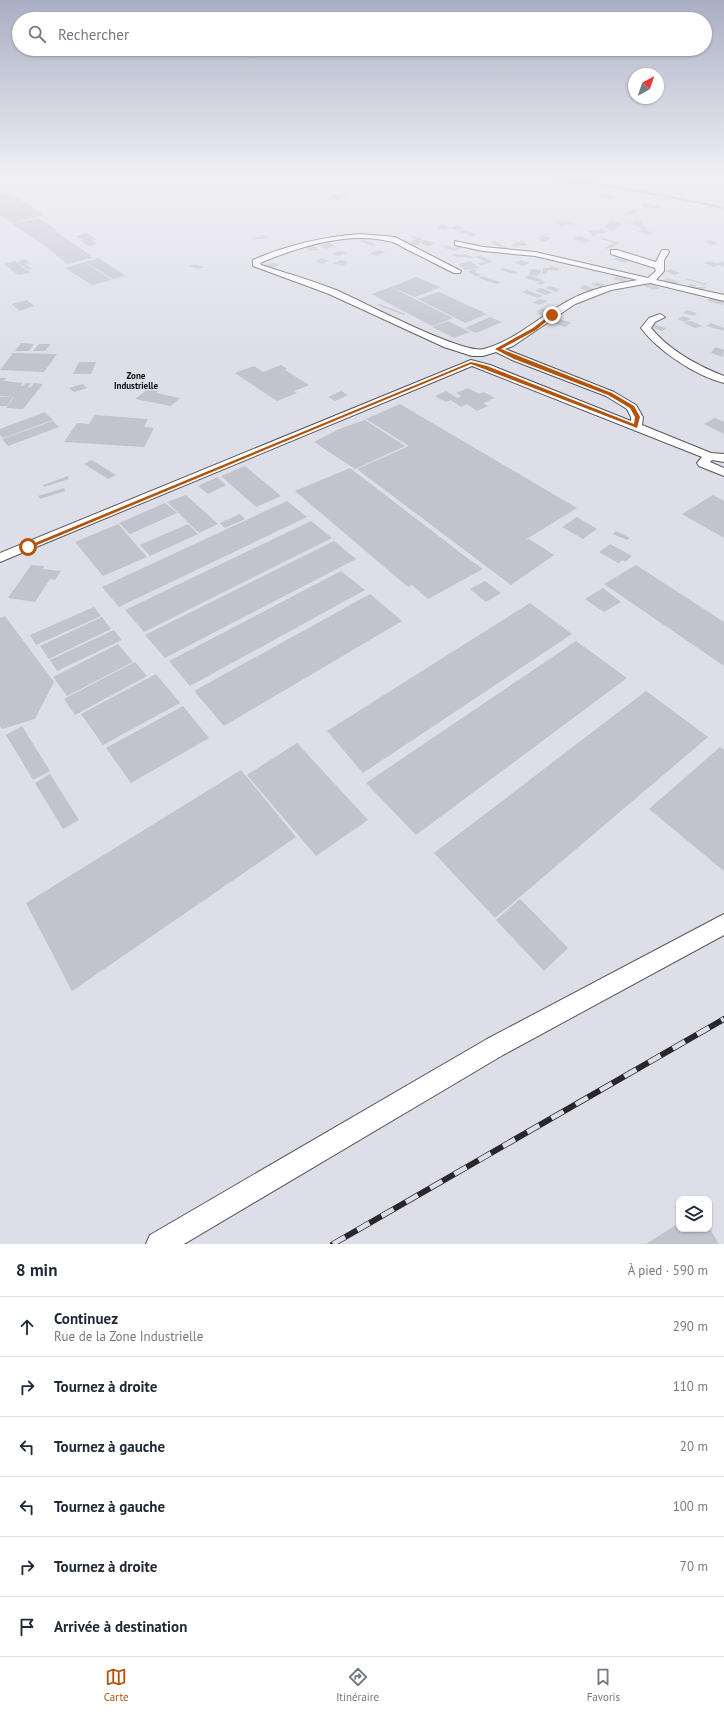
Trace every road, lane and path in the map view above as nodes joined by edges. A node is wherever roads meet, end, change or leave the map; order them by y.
1 (458, 242) dead end
2 (614, 252) dead end
3 (665, 252) dead end
4 (660, 267) junction
5 (457, 270) dead end
6 (650, 281) junction
7 (724, 298) edge
8 (660, 316) dead end
9 (498, 349) junction
10 (724, 380) edge
11 (636, 427) junction
12 (709, 456) junction
13 (724, 458) edge
14 (724, 472) edge
15 (0, 558) edge
16 (724, 924) edge
17 (159, 1244) edge

1 - 6 street
2 - 4 street
3 - 4 street
4 - 6 street
5 - 9 street
6 - 7 street
6 - 9 street
8 - 10 street
9 - 11 street
11 - 12 street
11 - 15 street
12 - 13 street
12 - 14 street
16 - 17 street

